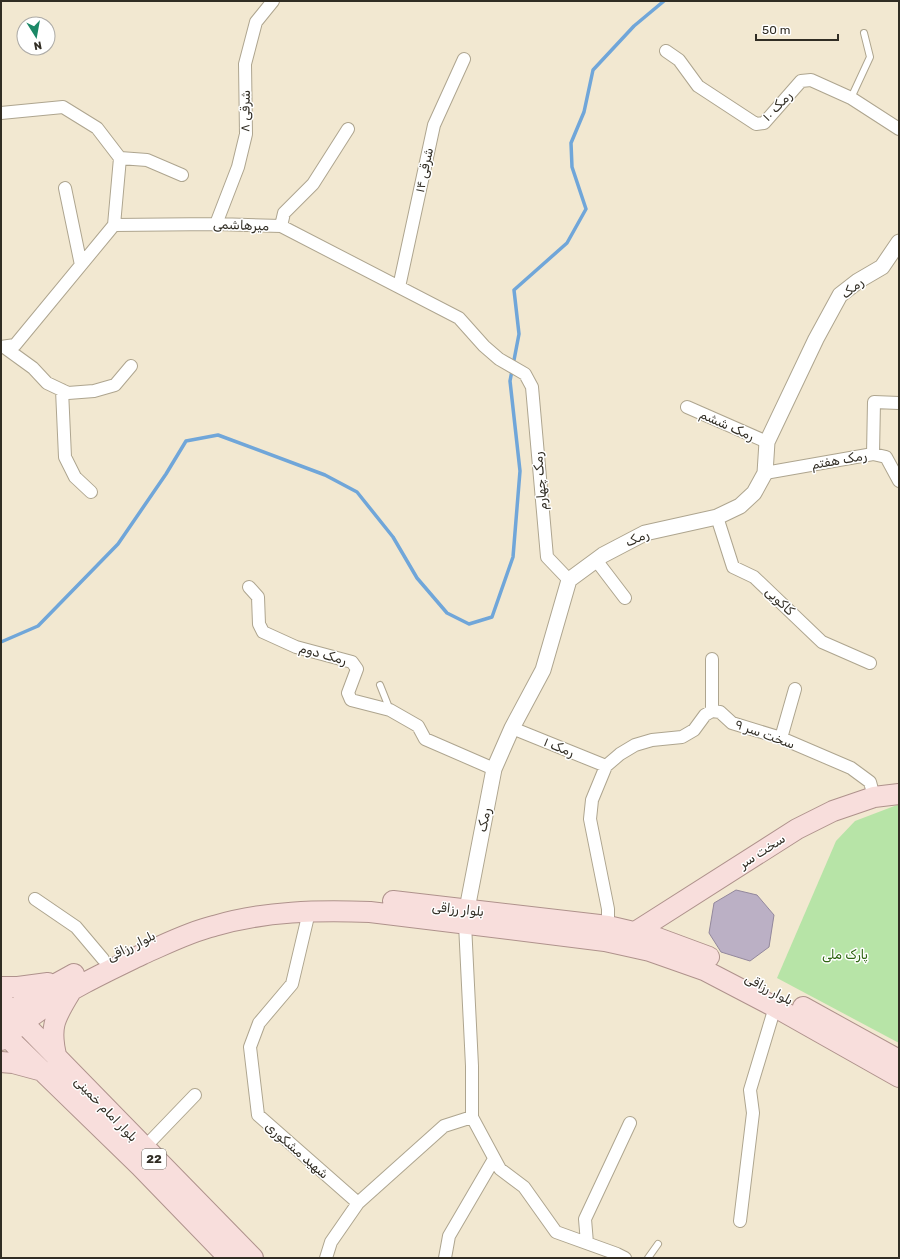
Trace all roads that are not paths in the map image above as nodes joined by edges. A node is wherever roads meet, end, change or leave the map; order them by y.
1 (273, 1) edge
2 (864, 33) dead end
3 (666, 51) dead end
4 (464, 59) dead end
5 (852, 98) junction
6 (1, 113) edge
7 (348, 129) dead end
8 (899, 129) edge
9 (120, 158) junction
10 (182, 175) dead end
11 (65, 188) dead end
12 (216, 224) junction
13 (114, 225) junction
14 (281, 226) junction
15 (899, 242) edge
16 (81, 265) junction
17 (399, 287) junction
18 (3, 347) edge
19 (131, 366) dead end
20 (525, 374) joint
21 (62, 390) junction
22 (899, 404) edge
23 (686, 407) dead end
24 (766, 442) junction
25 (873, 454) junction
26 (765, 473) junction
27 (899, 481) edge
28 (90, 492) dead end
29 (717, 517) junction
30 (596, 560) junction
31 (569, 580) junction
32 (249, 587) dead end
33 (624, 598) dead end
34 (712, 659) dead end
35 (870, 663) dead end
36 (380, 685) dead end
37 (795, 689) dead end
38 (390, 710) junction
39 (712, 711) junction
40 (512, 728) junction
41 (781, 738) junction
42 (606, 766) junction
43 (494, 769) junction
44 (899, 794) edge
45 (874, 797) junction
46 (35, 899) dead end
47 (310, 912) junction
48 (466, 917) junction
49 (606, 934) junction
50 (634, 939) junction
51 (103, 959) junction
52 (68, 985) junction
53 (1, 987) edge
54 (775, 1007) junction
55 (6, 1023) edge
56 (899, 1060) edge
57 (1, 1062) edge
58 (50, 1065) junction
59 (899, 1077) edge
60 (195, 1095) dead end
61 (472, 1117) junction
62 (630, 1123) dead end
63 (145, 1157) junction
64 (494, 1159) junction
65 (358, 1203) junction
66 (740, 1221) dead end
67 (587, 1243) junction
68 (658, 1244) dead end
69 (229, 1258) edge
70 (253, 1258) edge
71 (326, 1258) edge
72 (444, 1258) edge
73 (625, 1258) edge
74 (648, 1258) edge

1 - 12 street, شرقی ۸
2 - 5 lane
3 - 5 street, رمک ۱۰
4 - 17 street, شرقی ۱۴
5 - 8 street, رمک ۱۰
6 - 9 street
7 - 14 street
9 - 10 street
9 - 13 street
11 - 16 street
12 - 13 street, میرهاشمی
12 - 14 street, میرهاشمی
13 - 16 street
14 - 17 street, میرهاشمی
15 - 24 street, رمک
16 - 18 street
17 - 20 street, میرهاشمی
18 - 21 street
19 - 21 street
20 - 31 street, رمک چهارم
21 - 28 street
22 - 25 street
23 - 24 street, رمک ششم
24 - 26 street, رمک
25 - 26 street, رمک هفتم
25 - 27 street, رمک هفتم
26 - 29 street, رمک
29 - 30 street, رمک
29 - 35 street, کاکویی
30 - 31 street, رمک
30 - 33 street
31 - 40 street, رمک
32 - 38 street, رمک دوم
34 - 39 street
36 - 38 lane
37 - 41 street
38 - 43 street, رمک دوم
39 - 41 street, سخت سر ۹
39 - 42 street
40 - 42 street, رمک ۱
40 - 43 street, رمک
41 - 45 street, سخت سر ۹
42 - 49 street
43 - 48 street, رمک
44 - 45 main road, سخت سر
45 - 50 main road, سخت سر
46 - 51 street
47 - 48 main road, بلوار رزاقی
47 - 52 main road, بلوار رزاقی
47 - 65 street, شهید مشکوری
48 - 49 main road, بلوار رزاقی
48 - 51 main road, بلوار رزاقی
48 - 61 street
49 - 50 main road, بلوار رزاقی
50 - 54 main road, بلوار رزاقی
50 - 56 main road, بلوار رزاقی
51 - 52 main road, بلوار رزاقی
52 - 53 main road
52 - 55 main road, بلوار رزاقی
52 - 58 main road
54 - 59 main road, بلوار رزاقی
54 - 66 street
55 - 58 main road, بلوار امام خمینی / 22
57 - 58 main road
58 - 63 main road, بلوار امام خمینی / 22
60 - 63 street
61 - 64 street
61 - 65 street
62 - 67 street
63 - 69 main road, بلوار امام خمینی / 22
63 - 70 main road, بلوار امام خمینی / 22
64 - 67 street
64 - 72 street
65 - 71 street
67 - 73 street
68 - 74 lane

